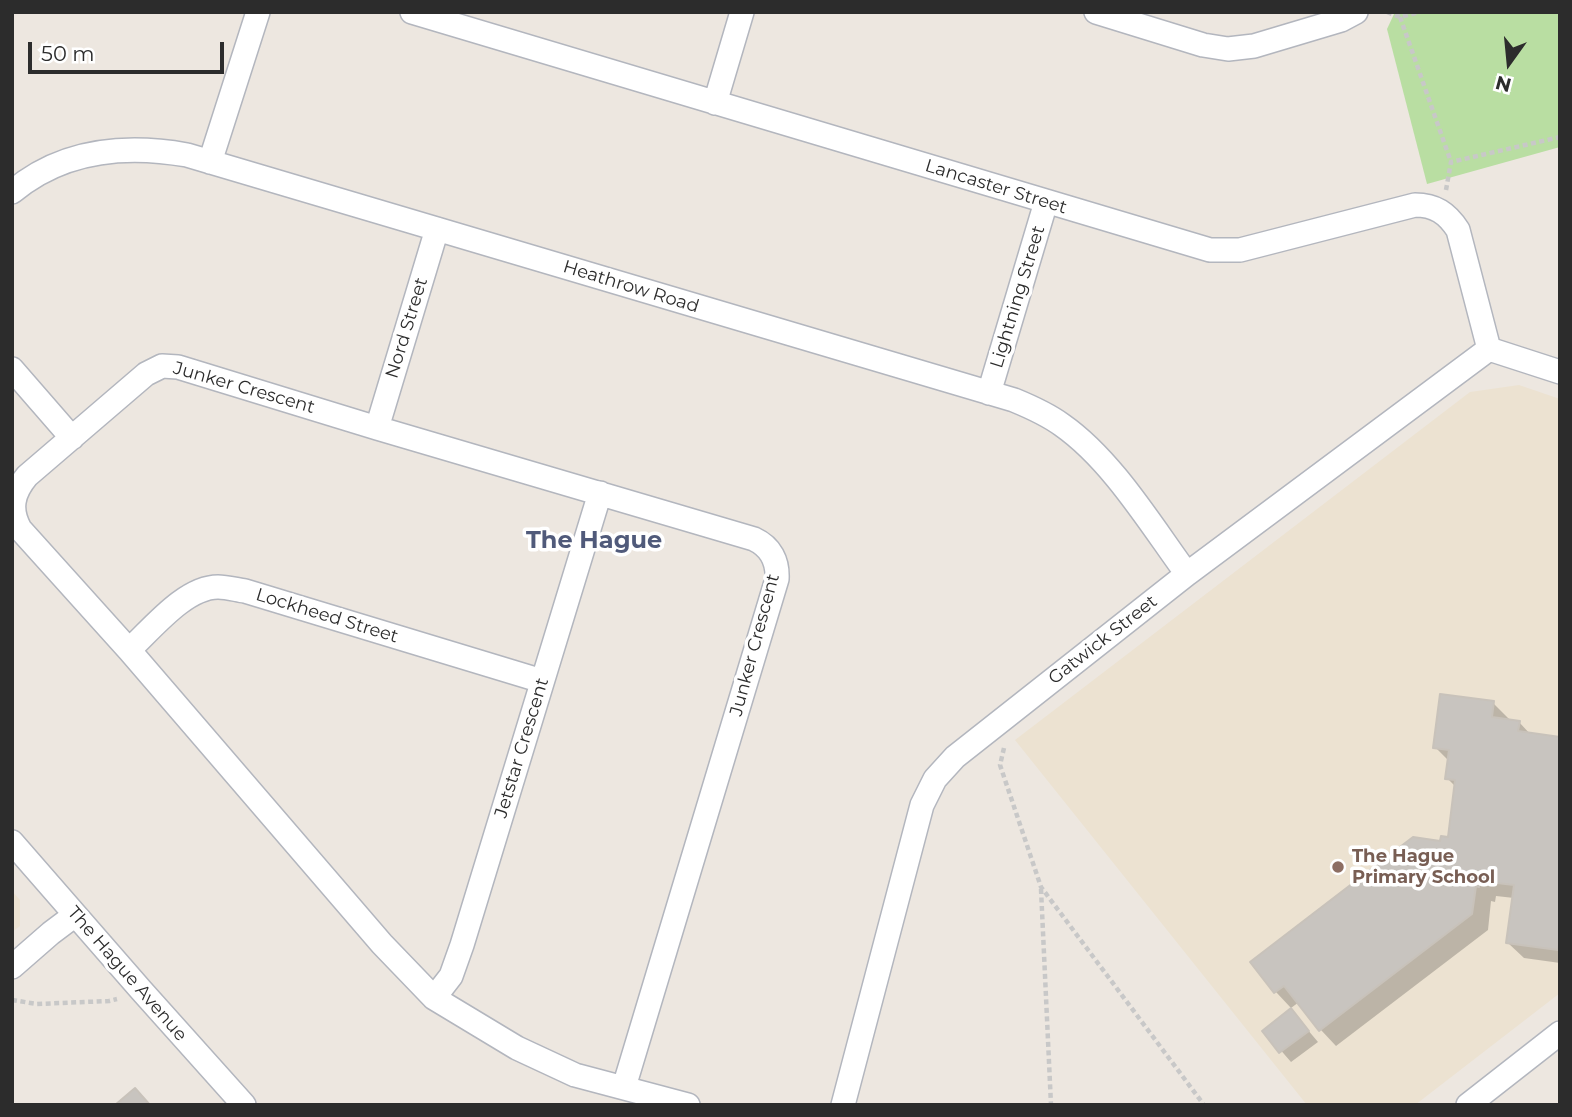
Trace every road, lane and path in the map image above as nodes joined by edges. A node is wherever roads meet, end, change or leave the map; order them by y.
1 (258, 12) edge
2 (412, 12) edge
3 (742, 12) edge
4 (1096, 12) edge
5 (1356, 12) edge
6 (1387, 12) edge
7 (1420, 12) edge
8 (1401, 17) junction
9 (715, 103) junction
10 (1560, 137) edge
11 (210, 162) junction
12 (1451, 162) junction
13 (12, 192) edge
14 (1046, 202) junction
15 (1442, 212) junction
16 (437, 229) junction
17 (1489, 349) junction
18 (12, 369) edge
19 (1560, 372) edge
20 (989, 393) junction
21 (377, 428) junction
22 (72, 438) junction
23 (600, 494) junction
24 (1187, 574) junction
25 (129, 650) junction
26 (542, 681) junction
27 (1014, 710) junction
28 (12, 842) edge
29 (1041, 887) junction
30 (75, 915) junction
31 (12, 967) edge
32 (141, 990) junction
33 (434, 998) junction
34 (12, 1000) edge
35 (1560, 1033) edge
36 (624, 1087) junction
37 (244, 1105) edge
38 (688, 1105) edge
39 (843, 1105) edge
40 (1051, 1105) edge
41 (1204, 1105) edge
42 (1468, 1105) edge

1 - 11 street
2 - 9 street, Lancaster Street
3 - 9 street
4 - 5 street
6 - 8 path
7 - 8 path
8 - 12 path
9 - 14 street, Lancaster Street
10 - 12 path
11 - 13 street, Heathrow Road
11 - 16 street, Heathrow Road
12 - 15 path
14 - 15 street, Lancaster Street
14 - 20 street, Lightning Street
15 - 17 street
16 - 20 street, Heathrow Road
16 - 21 street, Nord Street
17 - 19 street
17 - 24 street, Gatwick Street
18 - 22 street
20 - 24 street, Heathrow Road
21 - 22 street, Junker Crescent
21 - 23 street, Junker Crescent
22 - 25 street, Junker Crescent
23 - 26 street, Jetstar Crescent
23 - 36 street, Junker Crescent
24 - 27 street, Gatwick Street
25 - 26 street, Lockheed Street
25 - 33 street, Junker Crescent
26 - 33 street, Jetstar Crescent
27 - 29 path
27 - 39 street, Gatwick Street
28 - 30 street, The Hague Avenue
29 - 40 path
29 - 41 path
30 - 31 street
30 - 32 street, The Hague Avenue
32 - 34 path
32 - 37 street, The Hague Avenue
33 - 36 street, Junker Crescent
35 - 42 street
36 - 38 street, Junker Crescent

